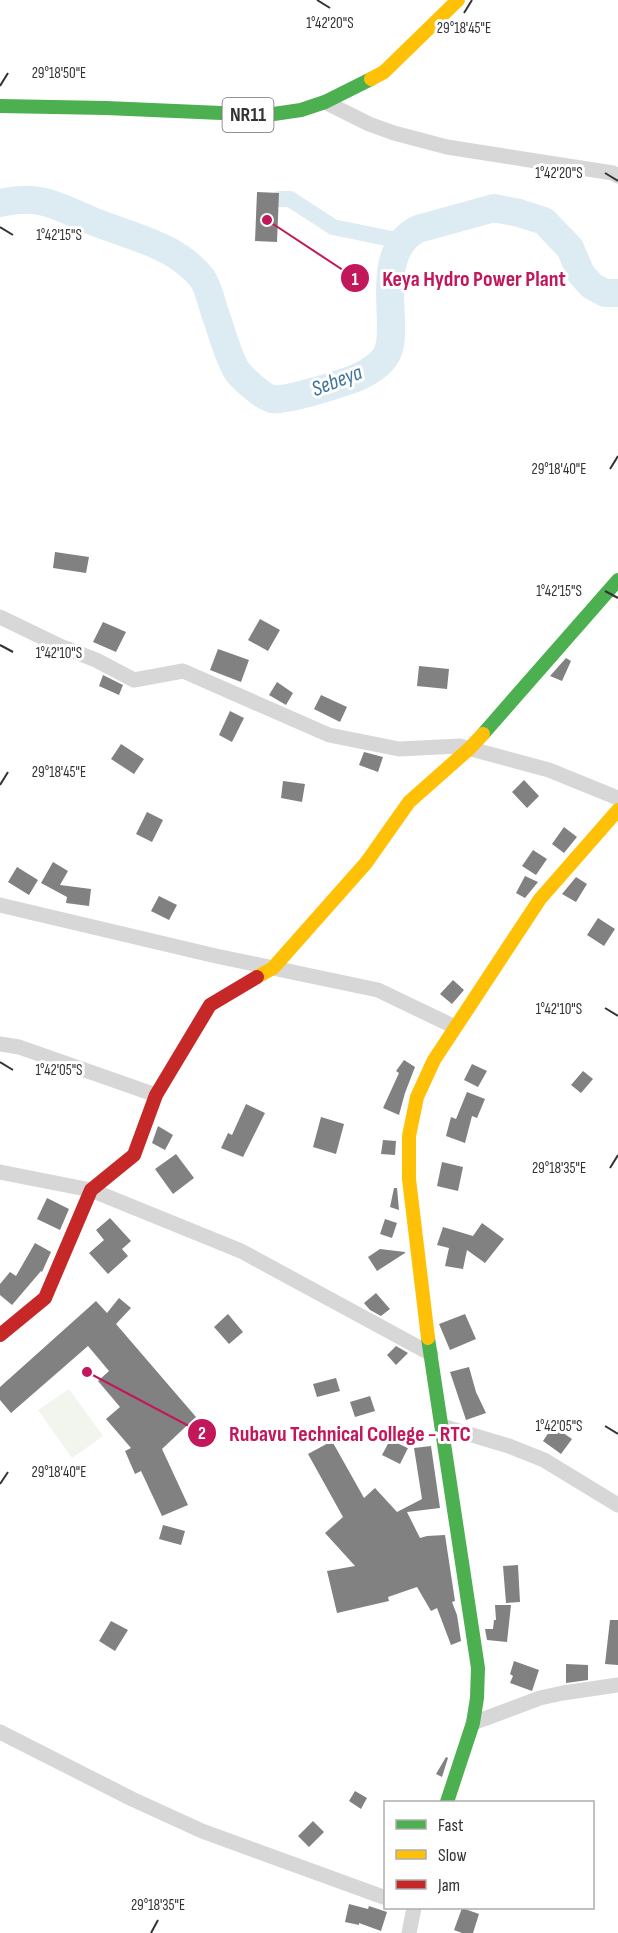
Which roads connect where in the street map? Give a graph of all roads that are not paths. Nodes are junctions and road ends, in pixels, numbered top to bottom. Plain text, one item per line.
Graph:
1 (458, 0) edge
2 (325, 102) junction
3 (0, 106) edge
4 (618, 176) edge
5 (618, 580) edge
6 (0, 617) edge
7 (470, 748) junction
8 (618, 798) edge
9 (618, 810) edge
10 (0, 905) edge
11 (273, 968) junction
12 (455, 1027) junction
13 (0, 1044) edge
14 (156, 1095) junction
15 (0, 1172) edge
16 (91, 1190) junction
17 (0, 1335) edge
18 (431, 1353) junction
19 (442, 1426) junction
20 (618, 1505) edge
21 (618, 1685) edge
22 (473, 1723) junction
23 (0, 1732) edge
24 (448, 1801) edge
25 (384, 1897) edge
26 (413, 1909) edge
27 (409, 1933) edge

1 - 2 main road, NR11
2 - 3 main road, NR11
2 - 4 street
5 - 7 main road
6 - 7 street
7 - 8 street
7 - 11 main road
9 - 12 main road
10 - 11 street
11 - 12 street
11 - 14 main road
12 - 18 main road
13 - 14 street
14 - 16 main road
15 - 16 street
16 - 17 main road
16 - 18 street
18 - 19 main road
19 - 20 street
19 - 22 main road
21 - 22 street
22 - 24 main road
23 - 25 street
26 - 27 street

